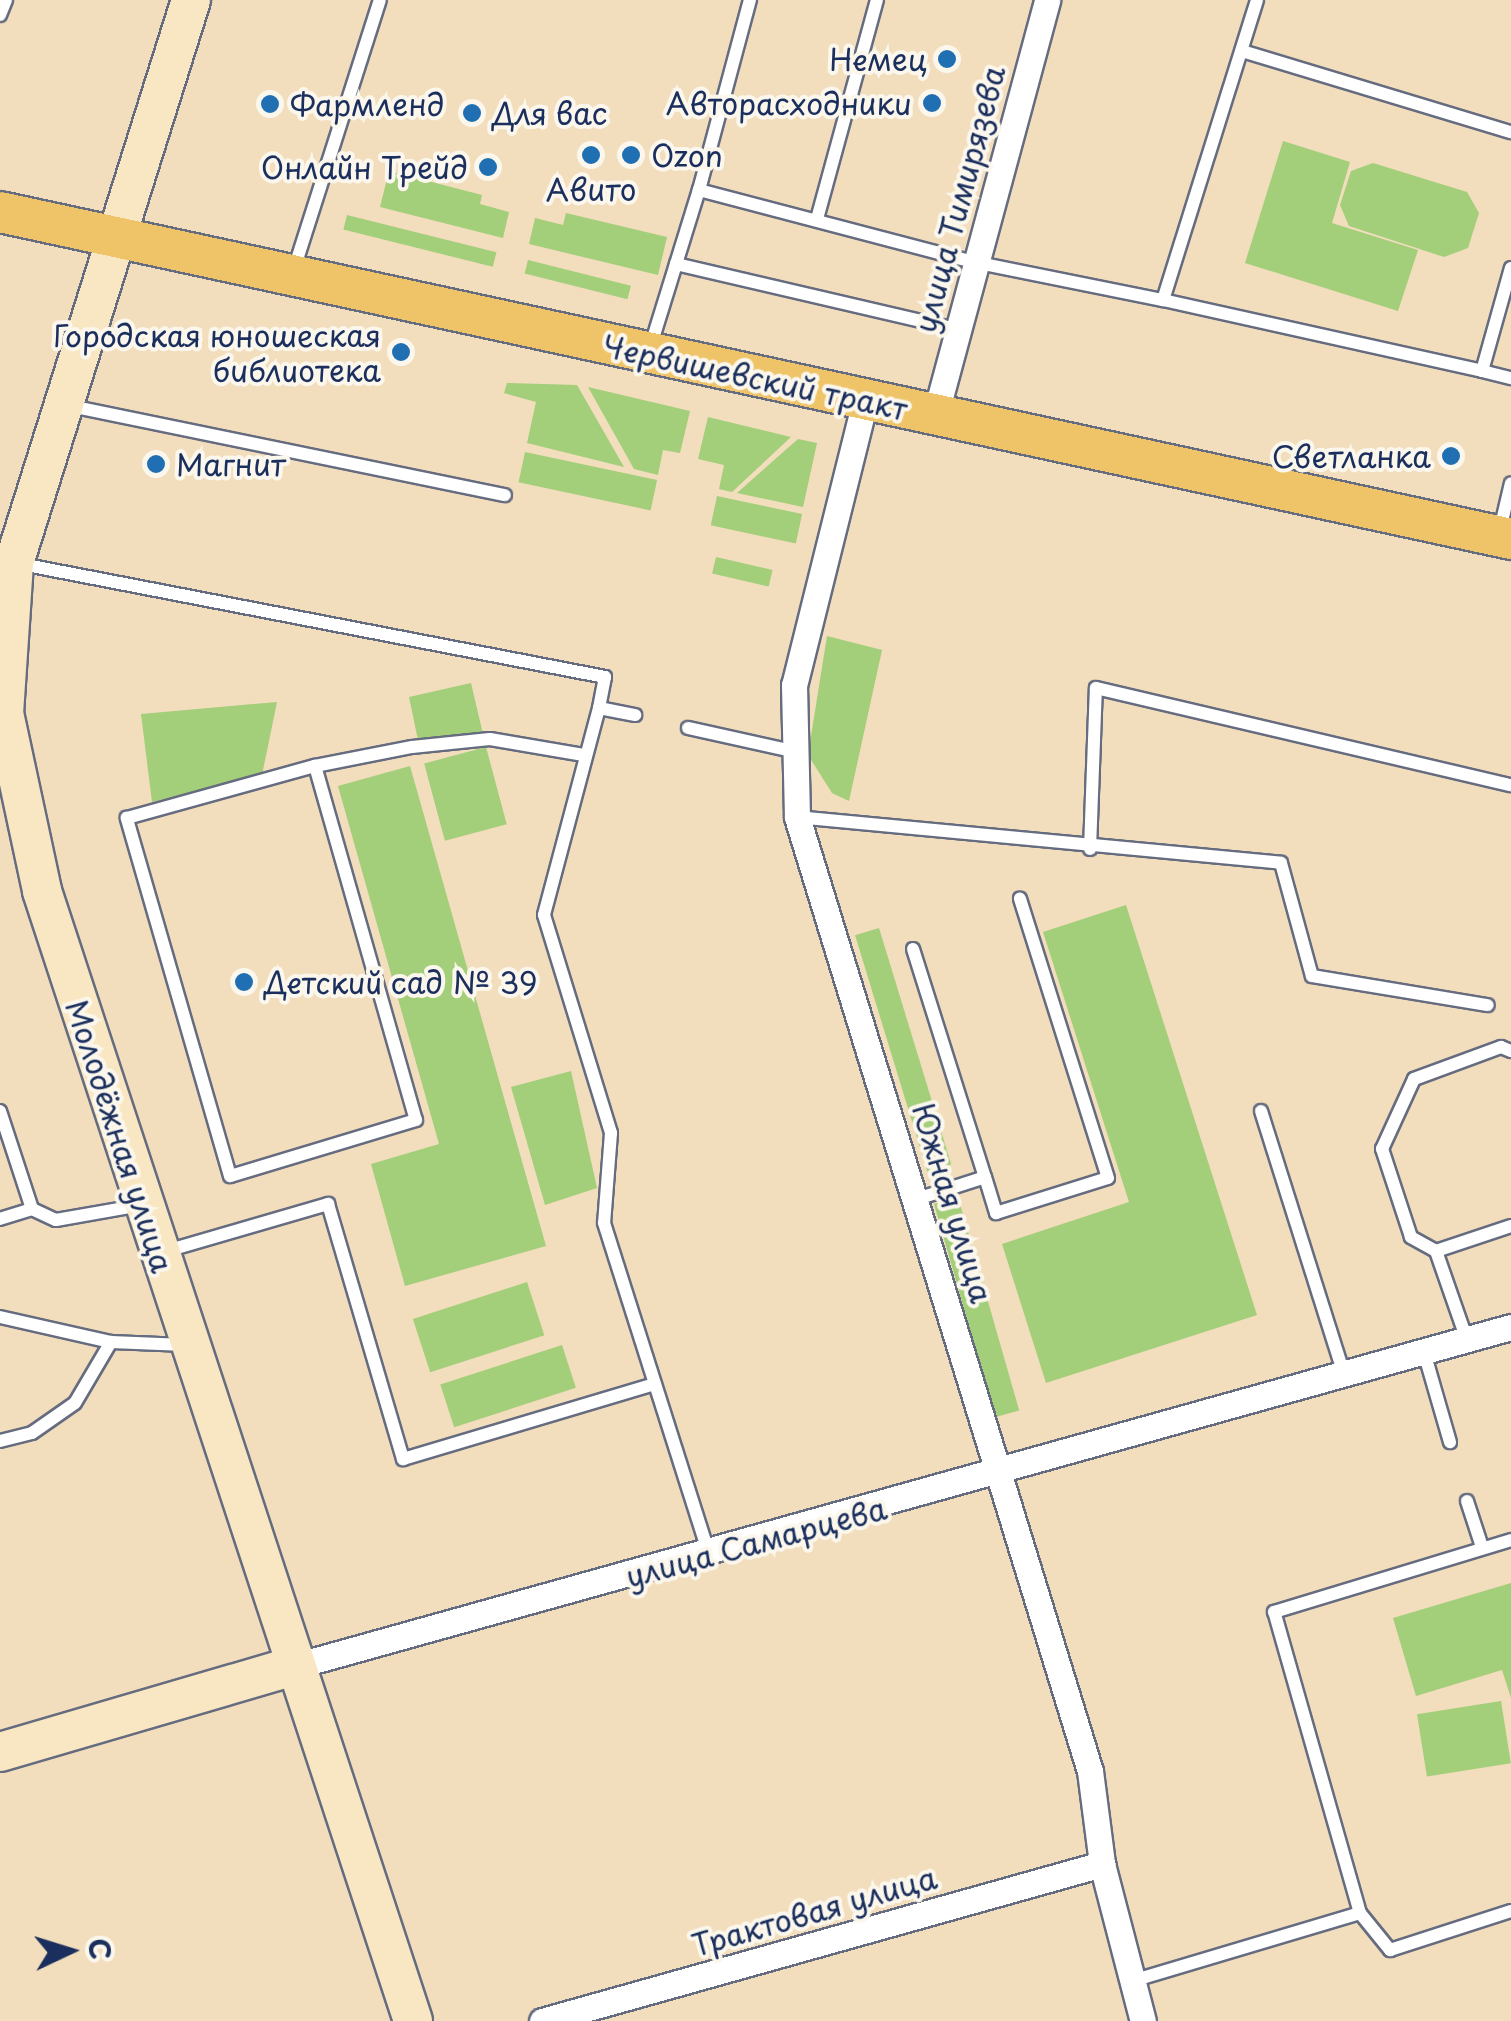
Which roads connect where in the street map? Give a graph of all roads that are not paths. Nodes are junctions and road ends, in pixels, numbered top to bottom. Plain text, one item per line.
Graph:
1 (6, 0) edge
2 (191, 0) edge
3 (380, 0) edge
4 (750, 0) edge
5 (877, 0) edge
6 (1047, 0) edge
7 (1257, 0) edge
8 (0, 15) edge
9 (1242, 51) junction
10 (1511, 132) edge
11 (699, 190) junction
12 (0, 212) edge
13 (817, 219) junction
14 (116, 236) junction
15 (974, 262) junction
16 (676, 264) junction
17 (1511, 268) edge
18 (292, 274) junction
19 (1164, 300) junction
20 (956, 329) junction
21 (648, 354) junction
22 (1482, 371) junction
23 (1511, 378) edge
24 (865, 402) junction
25 (61, 404) junction
26 (936, 416) junction
27 (1511, 483) edge
28 (505, 495) dead end
29 (1505, 538) edge
30 (14, 562) junction
31 (599, 708) junction
32 (635, 715) dead end
33 (688, 728) dead end
34 (792, 751) junction
35 (5, 755) edge
36 (584, 755) junction
37 (315, 766) junction
38 (1511, 784) edge
39 (797, 817) junction
40 (1090, 848) junction
41 (1020, 899) dead end
42 (913, 949) dead end
43 (1488, 1005) dead end
44 (1511, 1051) edge
45 (0, 1111) edge
46 (1262, 1111) dead end
47 (985, 1177) junction
48 (917, 1198) junction
49 (143, 1204) junction
50 (32, 1209) junction
51 (0, 1218) edge
52 (1511, 1226) edge
53 (1436, 1251) junction
54 (159, 1253) junction
55 (0, 1317) edge
56 (1511, 1327) edge
57 (1467, 1340) junction
58 (112, 1342) junction
59 (187, 1345) junction
60 (1424, 1352) junction
61 (1344, 1375) junction
62 (652, 1386) junction
63 (0, 1441) edge
64 (1450, 1442) dead end
65 (1003, 1474) junction
66 (1468, 1502) dead end
67 (1511, 1540) edge
68 (1482, 1547) junction
69 (710, 1556) junction
70 (295, 1666) junction
71 (0, 1752) edge
72 (1102, 1864) junction
73 (1511, 1911) edge
74 (1360, 1914) junction
75 (1132, 1981) junction
76 (413, 2021) edge
77 (542, 2021) edge
78 (1143, 2021) edge

1 - 8 lane
2 - 14 street, Молодёжная улица
3 - 18 lane
4 - 11 lane
5 - 13 lane
6 - 15 street, улица Тимирязева
7 - 9 lane
9 - 10 lane
9 - 19 lane
11 - 13 lane
11 - 16 lane
12 - 14 main road, Червишевский тракт
13 - 15 lane
14 - 18 main road, Червишевский тракт
14 - 25 street, Молодёжная улица
15 - 19 lane
15 - 20 street, улица Тимирязева
16 - 20 lane
16 - 21 lane
17 - 22 lane
18 - 21 main road, Червишевский тракт
19 - 22 lane
20 - 26 street, улица Тимирязева
21 - 24 main road, Червишевский тракт
22 - 23 lane
24 - 26 main road, Червишевский тракт
24 - 34 street, Южная улица
25 - 28 lane
25 - 30 street, Молодёжная улица
26 - 29 main road, Червишевский тракт
27 - 29 lane
30 - 31 lane
30 - 35 street, Молодёжная улица
31 - 32 lane
31 - 36 lane
33 - 34 lane
34 - 39 street, Южная улица
35 - 49 street, Молодёжная улица
36 - 37 lane
36 - 62 lane
37 - 37 lane
38 - 40 lane
39 - 40 lane
39 - 48 street, Южная улица
40 - 43 lane
41 - 47 lane
42 - 47 lane
44 - 53 lane
45 - 50 lane
46 - 61 lane
47 - 48 lane
48 - 65 street, Южная улица
49 - 50 lane
49 - 54 street, Молодёжная улица
50 - 51 lane
52 - 53 lane
53 - 57 lane
54 - 59 street, Молодёжная улица
54 - 62 lane
55 - 58 lane
56 - 57 street, улица Самарцева
57 - 60 street, улица Самарцева
58 - 59 lane
58 - 63 lane
59 - 70 street, Молодёжная улица
60 - 61 street, улица Самарцева
60 - 64 lane
61 - 65 street, улица Самарцева
62 - 69 lane
65 - 69 street, улица Самарцева
65 - 72 street, Южная улица
66 - 68 lane
67 - 68 lane
68 - 74 lane
69 - 70 street, улица Самарцева
70 - 71 street, улица Самарцева
70 - 76 street, Молодёжная улица
72 - 75 street, Южная улица
72 - 77 street, Трактовая улица
73 - 74 lane
74 - 75 lane
75 - 78 street, Южная улица

